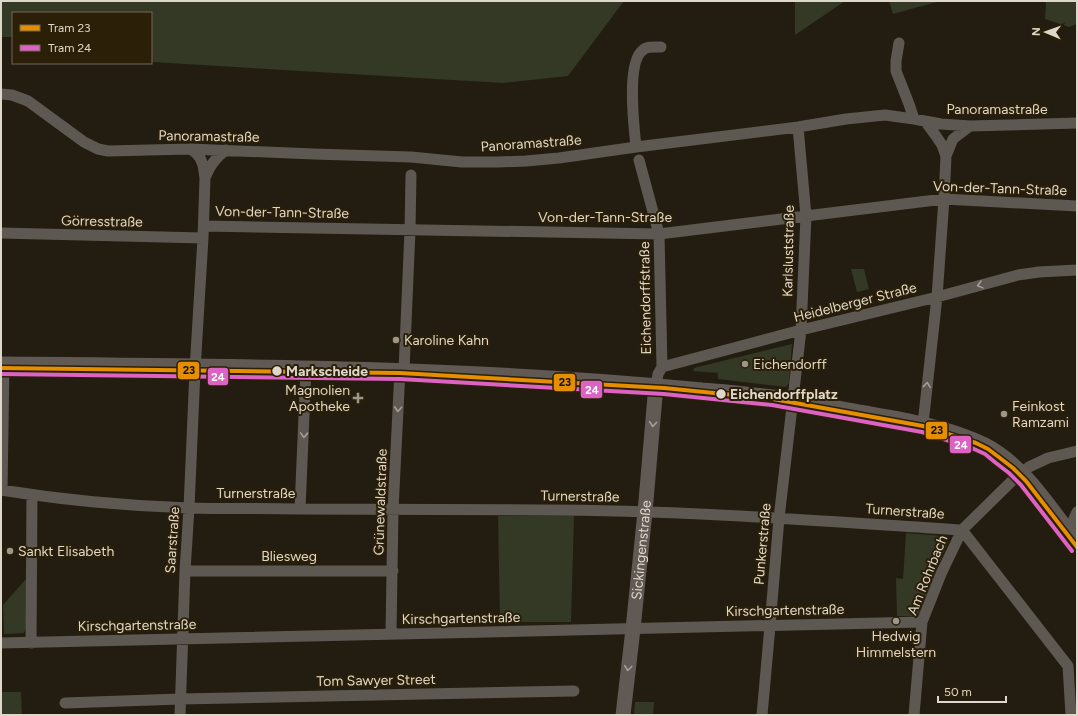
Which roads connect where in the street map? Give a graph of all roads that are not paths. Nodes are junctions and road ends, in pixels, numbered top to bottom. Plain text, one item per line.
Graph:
1 (899, 42) dead end
2 (661, 47) dead end
3 (1, 94) edge
4 (919, 120) junction
5 (1077, 123) edge
6 (970, 126) junction
7 (798, 127) junction
8 (636, 147) junction
9 (190, 149) junction
10 (226, 150) junction
11 (946, 156) junction
12 (639, 160) dead end
13 (411, 175) dead end
14 (205, 178) junction
15 (944, 199) junction
16 (1077, 206) edge
17 (806, 216) junction
18 (204, 226) junction
19 (410, 230) junction
20 (1, 234) edge
21 (659, 234) junction
22 (203, 238) junction
23 (1077, 270) edge
24 (937, 297) junction
25 (801, 330) junction
26 (3, 364) edge
27 (196, 366) junction
28 (662, 367) junction
29 (306, 368) junction
30 (402, 370) junction
31 (656, 385) junction
32 (793, 400) junction
33 (923, 424) junction
34 (1077, 451) edge
35 (1021, 473) junction
36 (2, 490) edge
37 (32, 495) junction
38 (189, 508) junction
39 (300, 509) junction
40 (393, 510) junction
41 (645, 512) junction
42 (1077, 512) edge
43 (779, 518) junction
44 (962, 530) junction
45 (1073, 538) edge
46 (185, 571) junction
47 (393, 571) junction
48 (922, 622) junction
49 (770, 626) junction
50 (633, 629) junction
51 (391, 634) junction
52 (182, 639) junction
53 (1, 643) edge
54 (31, 643) junction
55 (574, 691) dead end
56 (180, 699) junction
57 (65, 703) dead end
58 (180, 715) edge
59 (623, 715) edge
60 (762, 715) edge
61 (914, 715) edge
62 (1071, 715) edge

1 - 4 street
2 - 8 street
3 - 9 street, Panoramastraße
4 - 6 street, Panoramastraße
4 - 7 street, Panoramastraße
4 - 11 street
5 - 6 street, Panoramastraße
6 - 11 street
7 - 8 street, Panoramastraße
7 - 17 street, Karlsluststraße
8 - 10 street, Panoramastraße
9 - 10 street, Panoramastraße
9 - 14 street
10 - 14 street
11 - 15 street
12 - 21 street, Eichendorffstraße
13 - 19 street, Grünewaldstraße
14 - 18 street, Saarstraße
15 - 16 street, Von-der-Tann-Straße
15 - 17 street, Von-der-Tann-Straße
15 - 24 street
17 - 21 street, Von-der-Tann-Straße
17 - 25 street, Karlsluststraße
18 - 19 street, Von-der-Tann-Straße
18 - 22 street, Saarstraße
19 - 21 street, Von-der-Tann-Straße
19 - 30 street, Grünewaldstraße
20 - 22 street, Görresstraße
21 - 28 street, Eichendorffstraße
22 - 27 street, Saarstraße
23 -> 24 street, Heidelberger Straße
24 - 25 street, Heidelberger Straße
33 -> 24 street
25 - 28 street, Heidelberger Straße
25 - 32 street, Karlsluststraße
26 - 27 main road
26 - 36 street
27 - 29 main road
27 - 38 street, Saarstraße
28 - 31 street
29 - 30 main road
29 -> 39 street
30 - 31 main road
30 -> 40 street, Grünewaldstraße
31 - 32 main road
31 -> 41 main road, Sickingenstraße
32 - 33 main road
32 - 43 street, Punkerstraße
33 - 35 main road
34 - 35 street, Am Rohrbach
35 - 44 street, Am Rohrbach
35 - 45 main road
36 - 37 street, Turnerstraße
37 - 38 street, Turnerstraße
37 - 54 street
38 - 39 street, Turnerstraße
38 - 46 street, Saarstraße
39 - 40 street, Turnerstraße
40 - 41 street, Turnerstraße
40 - 47 street, Grünewaldstraße
41 - 43 street, Turnerstraße
41 - 50 main road, Sickingenstraße
42 - 45 street
43 - 44 street, Turnerstraße
43 - 49 street, Punkerstraße
44 - 48 street, Am Rohrbach
44 - 62 street, Turnerstraße
46 - 47 street, Bliesweg
46 - 52 street, Saarstraße
47 - 51 street, Grünewaldstraße
48 - 49 street, Kirschgartenstraße
48 - 61 street, Am Rohrbach
49 - 50 street, Kirschgartenstraße
49 - 60 street, Punkerstraße
50 - 51 street, Kirschgartenstraße
50 -> 59 main road, Sickingenstraße
51 - 52 street, Kirschgartenstraße
52 - 54 street, Kirschgartenstraße
52 - 56 street, Saarstraße
53 - 54 street, Kirschgartenstraße
55 - 56 street, Tom Sawyer Street
56 - 57 street, Tom Sawyer Street
56 - 58 street, Saarstraße

